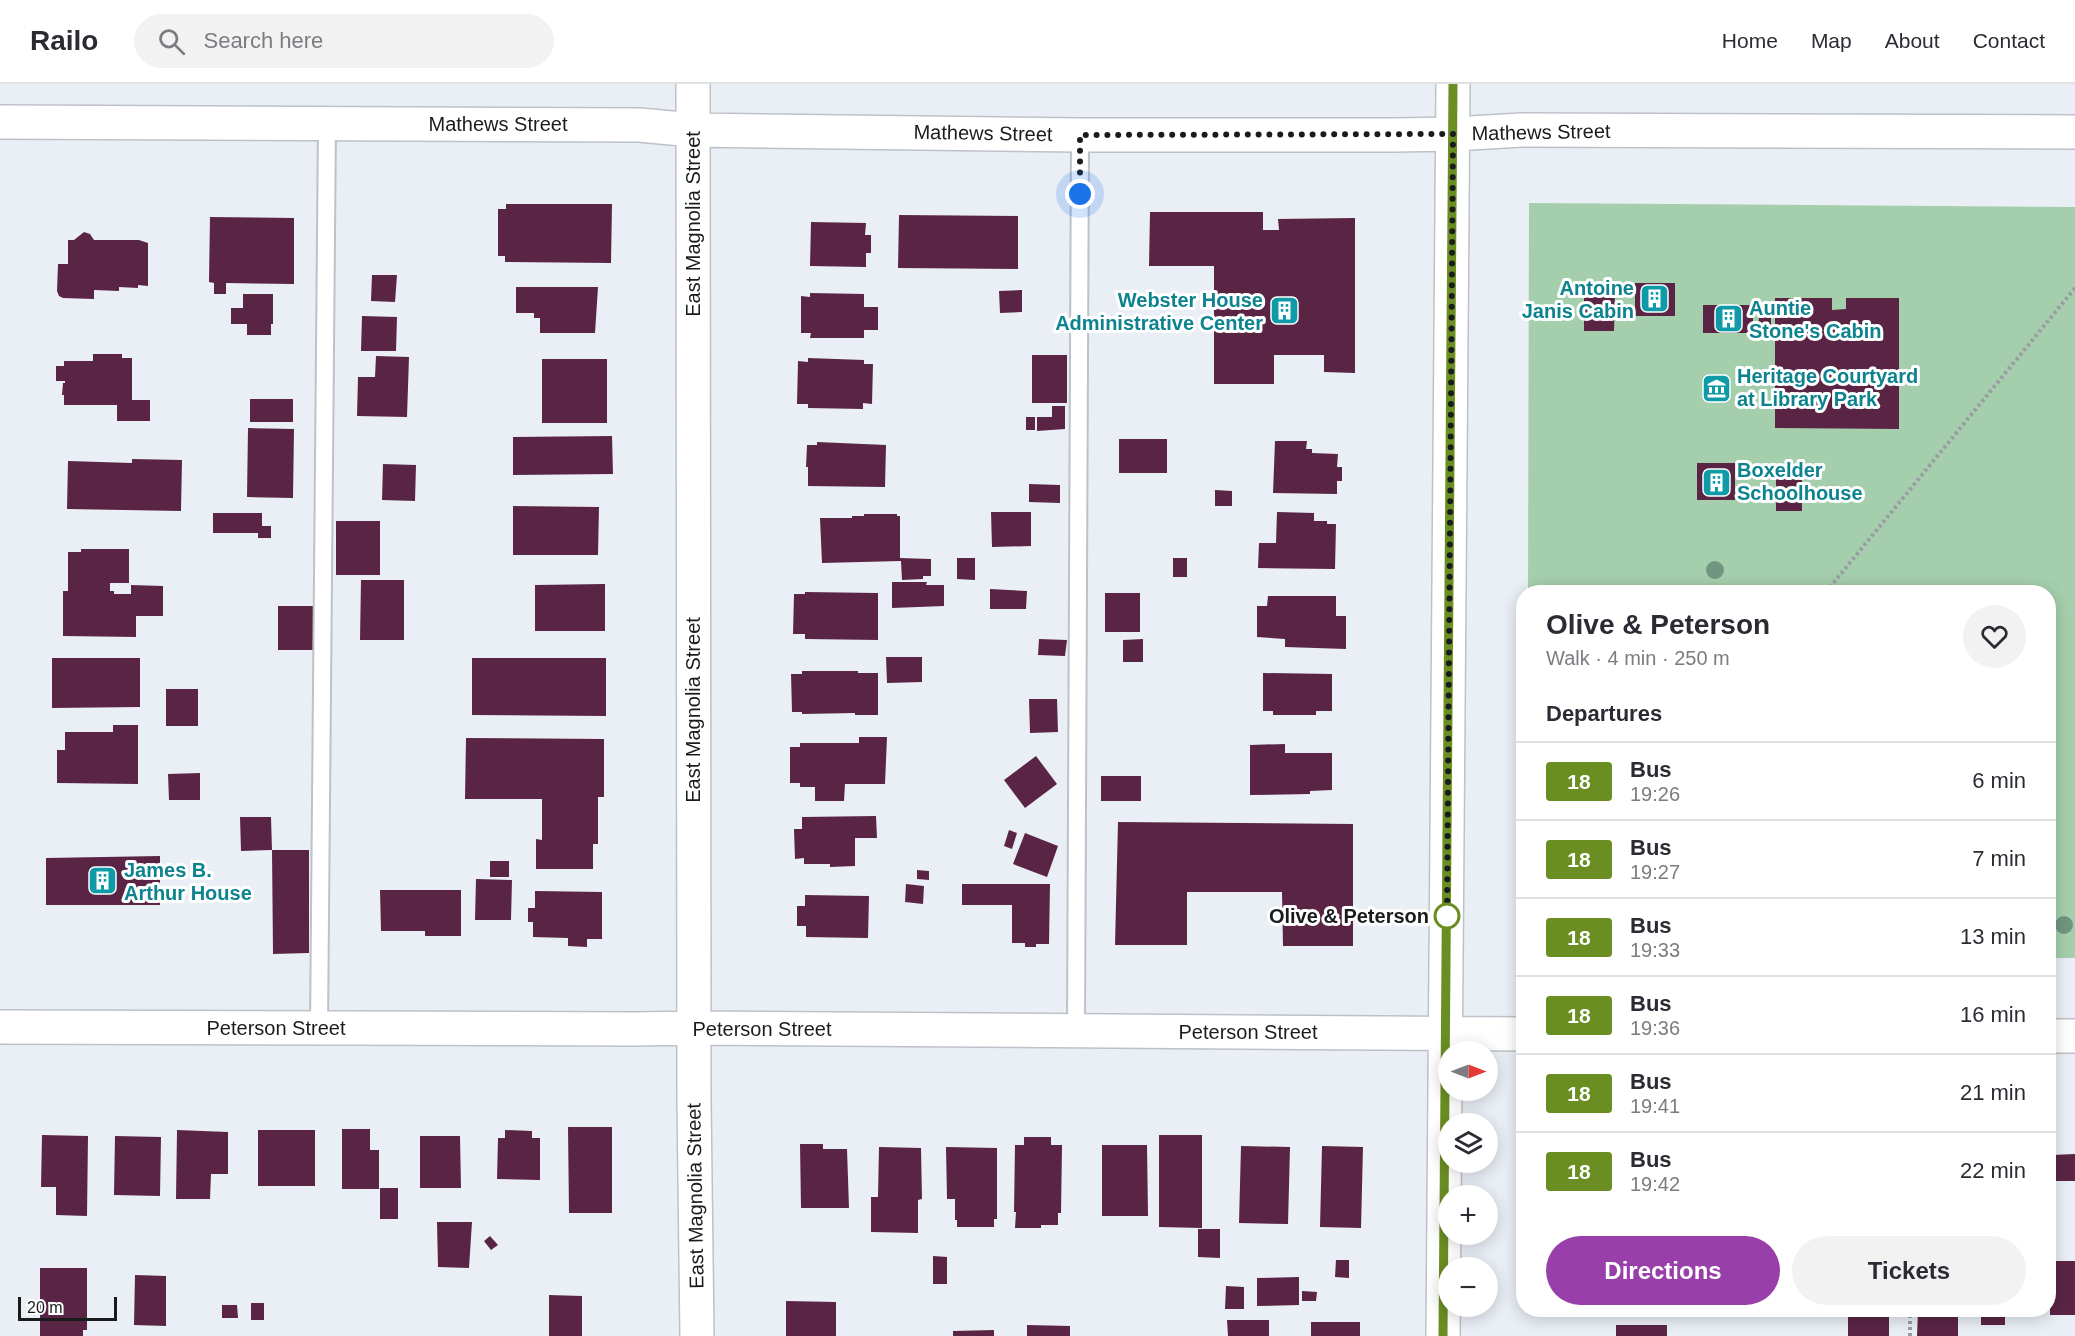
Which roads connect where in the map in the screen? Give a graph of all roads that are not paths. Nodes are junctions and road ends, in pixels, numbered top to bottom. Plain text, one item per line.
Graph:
1 (693, 84) edge
2 (1453, 84) edge
3 (0, 122) edge
4 (327, 123) junction
5 (693, 130) junction
6 (2075, 132) edge
7 (1453, 134) junction
8 (1080, 135) junction
9 (0, 1027) edge
10 (319, 1028) junction
11 (694, 1028) junction
12 (1076, 1031) junction
13 (1446, 1033) junction
14 (1516, 1034) edge
15 (2056, 1036) edge
16 (2075, 1036) edge
17 (697, 1336) edge
18 (1443, 1336) edge

1 - 5 street, East Magnolia Street
2 - 7 street
3 - 4 street, Mathews Street
4 - 5 street, Mathews Street
4 - 10 lane
5 - 8 street, Mathews Street
5 - 11 street, East Magnolia Street
6 - 7 street, Mathews Street
7 - 8 street, Mathews Street
7 - 13 street
8 - 12 lane
9 - 10 street, Peterson Street
10 - 11 street, Peterson Street
11 - 12 street, Peterson Street
11 - 17 street, East Magnolia Street
12 - 13 street, Peterson Street
13 - 14 street, Peterson Street
13 - 18 street
15 - 16 street

